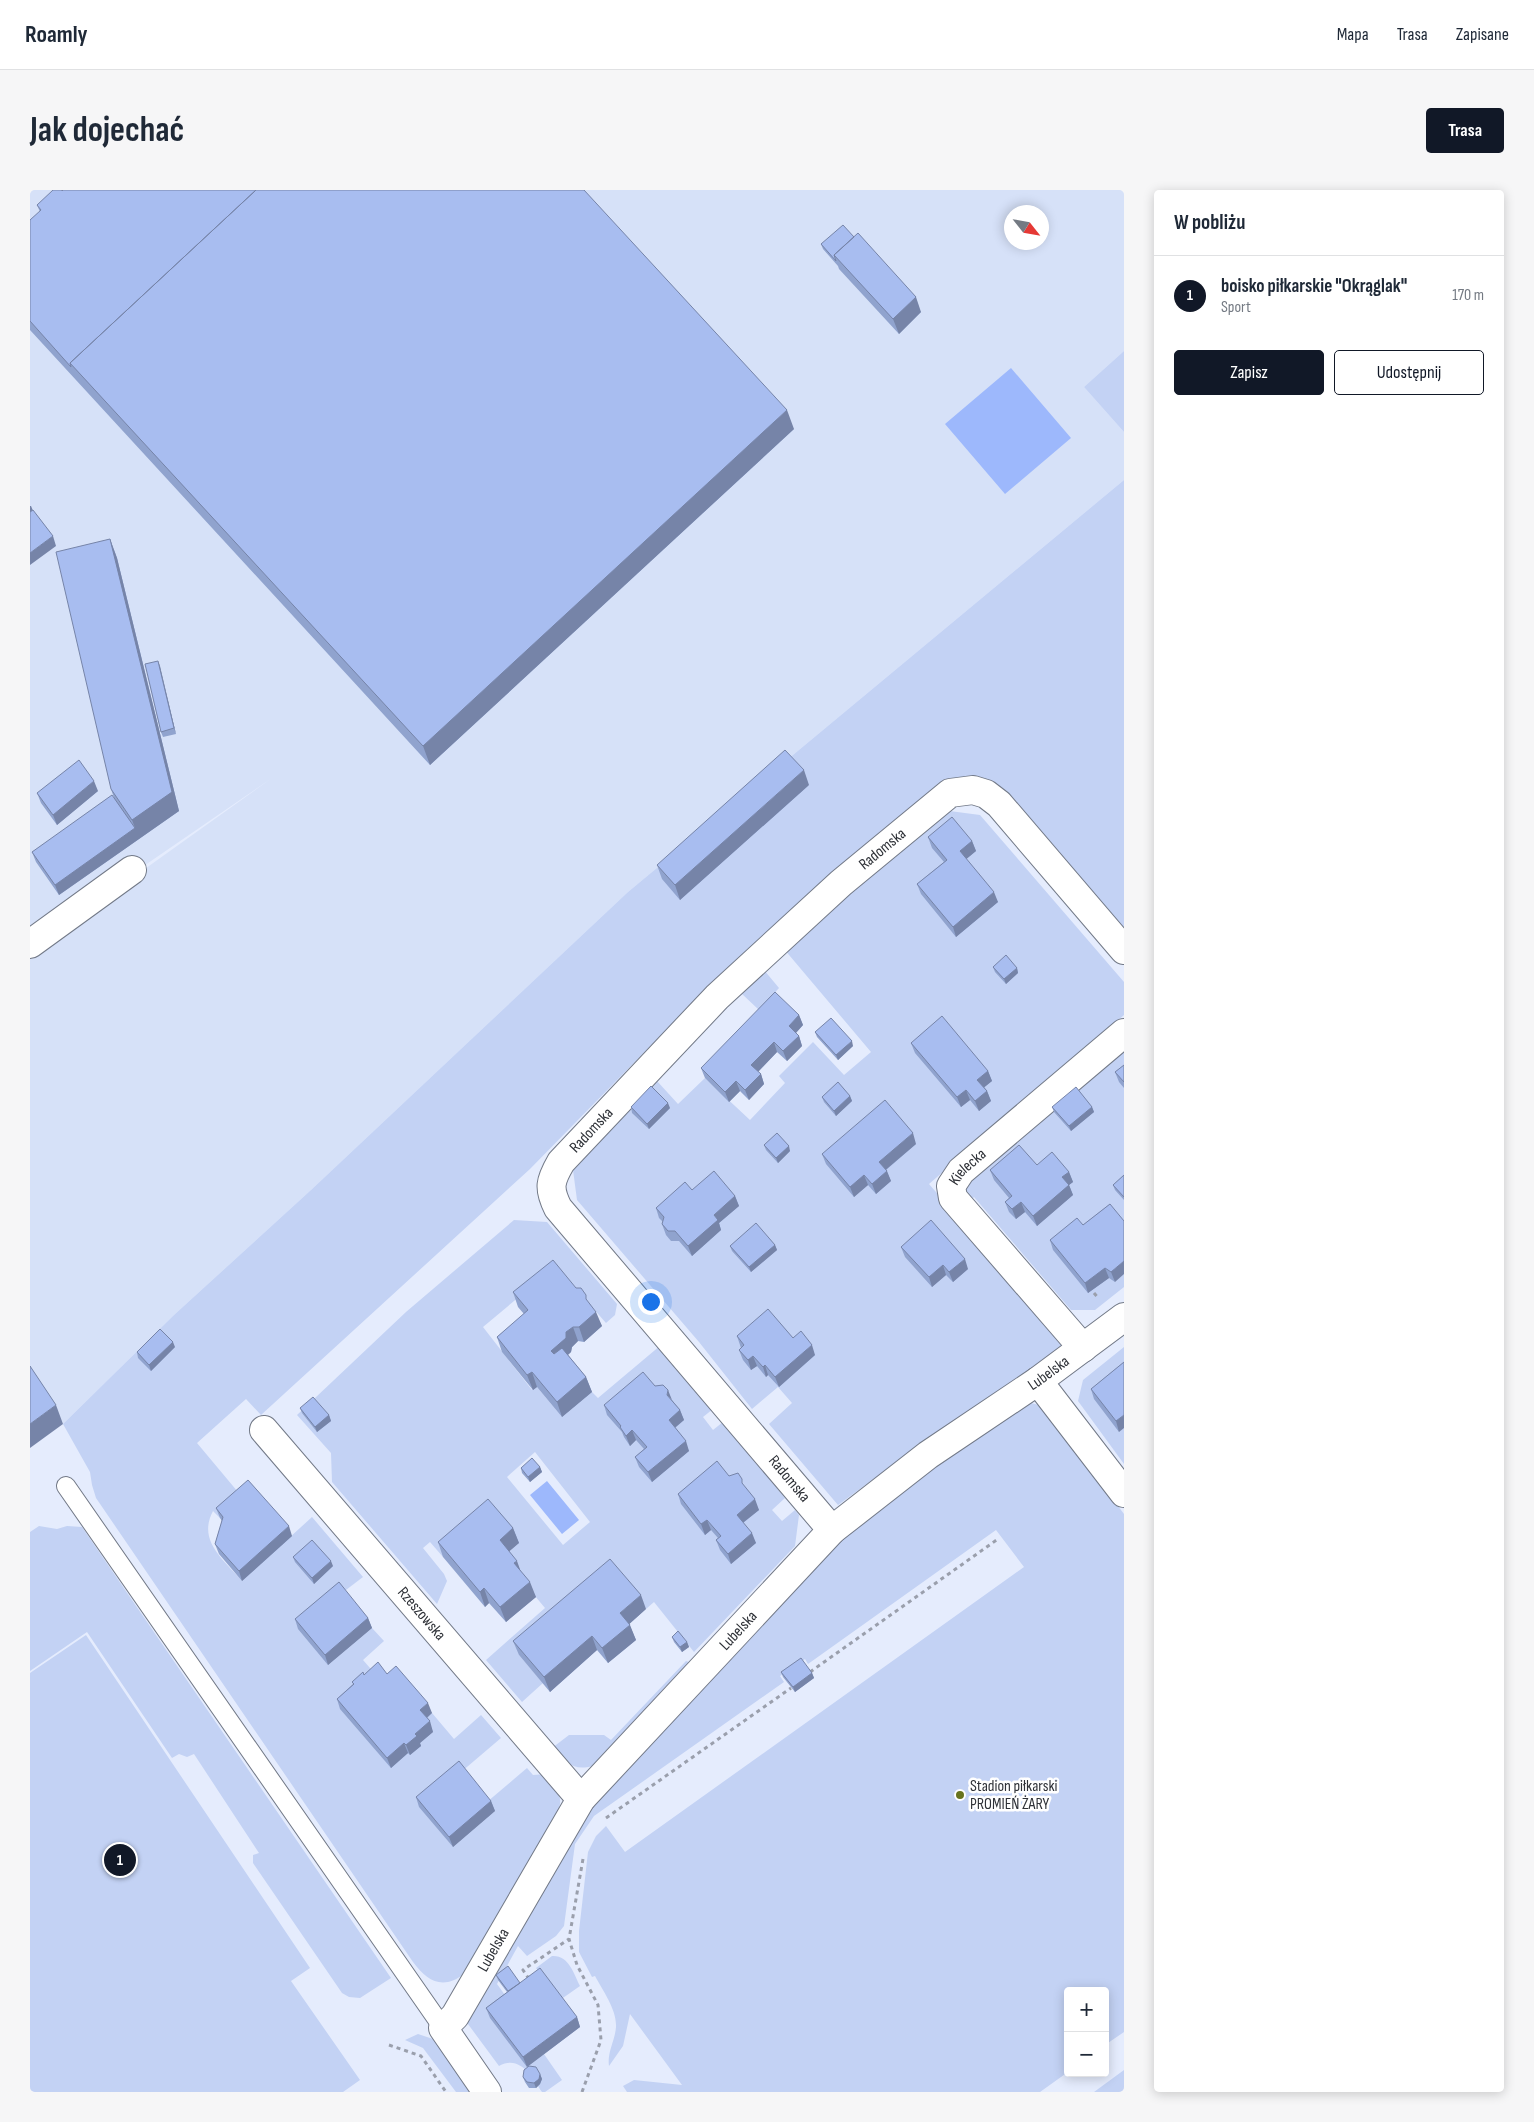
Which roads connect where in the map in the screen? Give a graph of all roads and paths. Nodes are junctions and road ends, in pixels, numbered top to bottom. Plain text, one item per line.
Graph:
1 (132, 870) dead end
2 (30, 944) edge
3 (1124, 950) edge
4 (1124, 1033) edge
5 (1124, 1317) edge
6 (1084, 1348) junction
7 (1038, 1381) junction
8 (264, 1430) dead end
9 (66, 1486) dead end
10 (1124, 1493) edge
11 (832, 1530) junction
12 (998, 1538) dead end
13 (810, 1672) edge
14 (791, 1688) edge
15 (580, 1799) junction
16 (604, 1819) dead end
17 (583, 1858) dead end
18 (569, 1939) junction
19 (531, 1981) edge
20 (443, 2028) junction
21 (389, 2045) dead end
22 (446, 2092) edge
23 (488, 2092) edge
24 (582, 2092) edge

1 - 2 street
3 - 11 street, Radomska
4 - 6 street, Kielecka
5 - 6 street, Lubelska
6 - 7 street, Lubelska
7 - 10 street
7 - 11 street, Lubelska
8 - 15 street, Rzeszowska
9 - 20 lane
11 - 15 street, Lubelska
12 - 13 path
14 - 16 path
15 - 20 street, Lubelska
17 - 18 path
18 - 19 path
18 - 24 path
20 - 23 street
21 - 22 path

